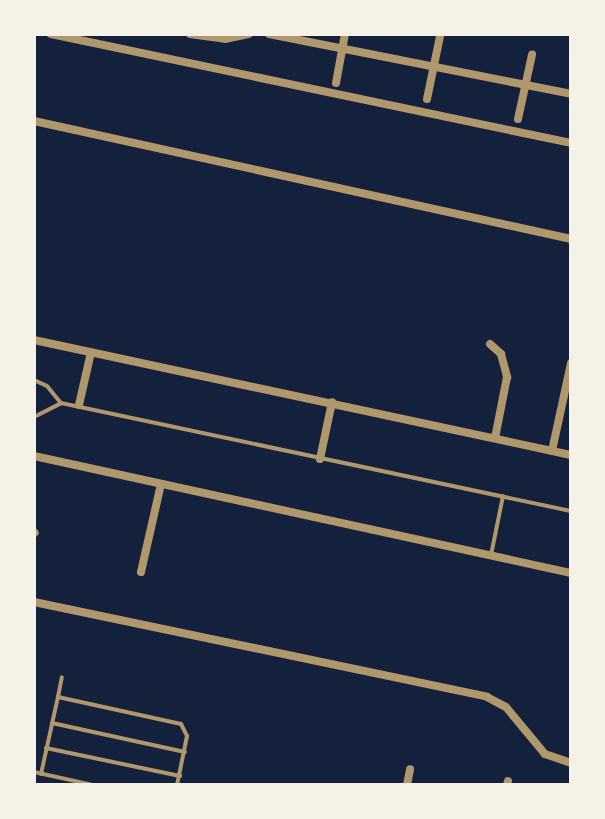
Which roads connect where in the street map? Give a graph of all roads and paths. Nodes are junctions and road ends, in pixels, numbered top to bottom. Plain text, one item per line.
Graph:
1 (51, 34) edge
2 (190, 34) edge
3 (248, 34) edge
4 (269, 34) edge
5 (345, 34) edge
6 (440, 36) dead end
7 (342, 47) junction
8 (532, 55) dead end
9 (434, 65) junction
10 (336, 83) dead end
11 (526, 84) junction
12 (571, 94) edge
13 (427, 99) dead end
14 (518, 119) dead end
15 (34, 121) edge
16 (571, 143) edge
17 (571, 239) edge
18 (34, 340) edge
19 (490, 344) dead end
20 (91, 352) junction
21 (571, 363) edge
22 (34, 380) edge
23 (332, 402) junction
24 (61, 403) junction
25 (79, 405) junction
26 (34, 417) edge
27 (495, 438) junction
28 (552, 451) junction
29 (571, 455) edge
30 (34, 456) edge
31 (320, 459) junction
32 (161, 484) junction
33 (503, 496) junction
34 (571, 511) edge
35 (491, 555) junction
36 (141, 572) dead end
37 (571, 573) edge
38 (34, 602) edge
39 (62, 677) dead end
40 (58, 697) junction
41 (52, 723) junction
42 (46, 748) junction
43 (185, 752) junction
44 (571, 763) edge
45 (410, 769) dead end
46 (34, 772) edge
47 (41, 774) junction
48 (180, 776) junction
49 (93, 785) edge
50 (177, 785) edge
51 (407, 785) edge

1 - 16 street
2 - 3 street
4 - 7 street
5 - 7 street
6 - 9 street
7 - 9 street
7 - 10 street
8 - 11 street
9 - 11 street
9 - 13 street
11 - 12 street
11 - 14 street
15 - 17 street
18 - 20 street
19 - 27 street
20 - 23 street
20 - 25 street
21 - 28 street
22 - 24 lane
23 - 27 street
23 - 31 street
24 - 25 lane
24 - 26 lane
25 - 31 lane
27 - 28 street
28 - 29 street
30 - 32 street
31 - 33 lane
32 - 35 street
32 - 36 street
33 - 34 lane
33 - 35 lane
35 - 37 street
38 - 44 street
39 - 40 lane
40 - 41 lane
40 - 43 lane
41 - 42 lane
41 - 43 lane
42 - 47 lane
42 - 48 lane
43 - 48 lane
45 - 51 street
46 - 47 lane
47 - 49 lane
48 - 50 lane

